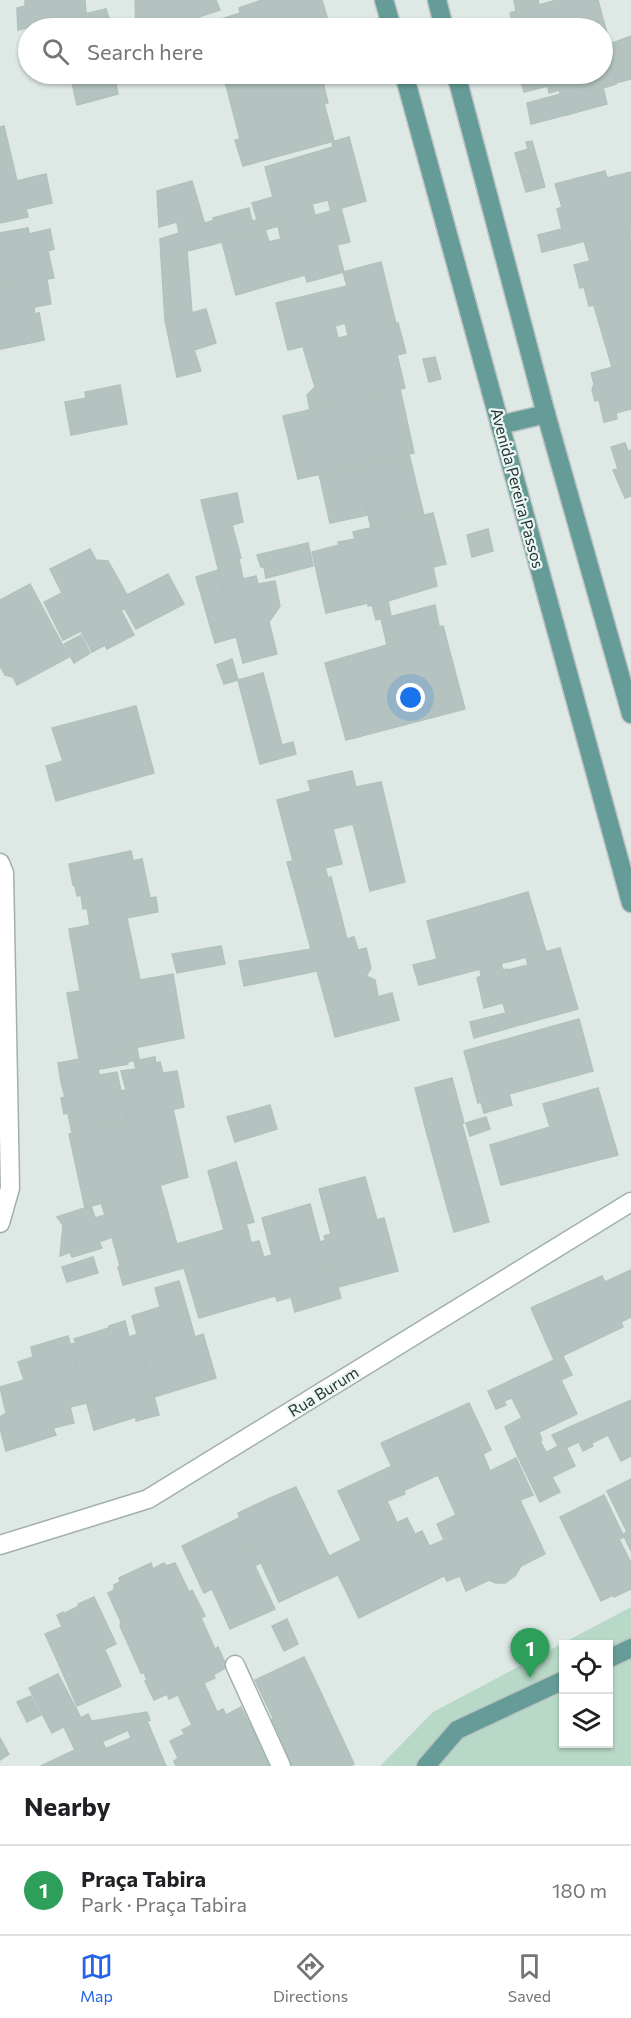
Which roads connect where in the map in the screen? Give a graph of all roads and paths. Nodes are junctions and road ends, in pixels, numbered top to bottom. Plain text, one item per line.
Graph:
1 (384, 0) edge
2 (437, 0) edge
3 (389, 18) edge
4 (442, 18) edge
5 (407, 84) edge
6 (459, 84) edge
7 (546, 414) junction
8 (500, 424) junction
9 (631, 714) edge
10 (624, 847) edge
11 (0, 863) edge
12 (631, 903) edge
13 (631, 1202) edge
14 (0, 1222) edge
15 (0, 1545) edge
16 (631, 1648) edge
17 (613, 1657) edge
18 (235, 1665) dead end
19 (559, 1682) edge
20 (281, 1766) edge
21 (426, 1766) edge

1 - 3 main road
2 - 4 main road
5 - 8 main road, Avenida Pereira Passos
6 - 7 main road
7 - 8 main road
7 - 9 main road
8 - 10 main road, Avenida Pereira Passos
10 - 12 main road, Avenida Pereira Passos
11 - 14 street
13 - 15 street, Rua Burum
16 - 17 main road
18 - 20 street
19 - 21 main road

